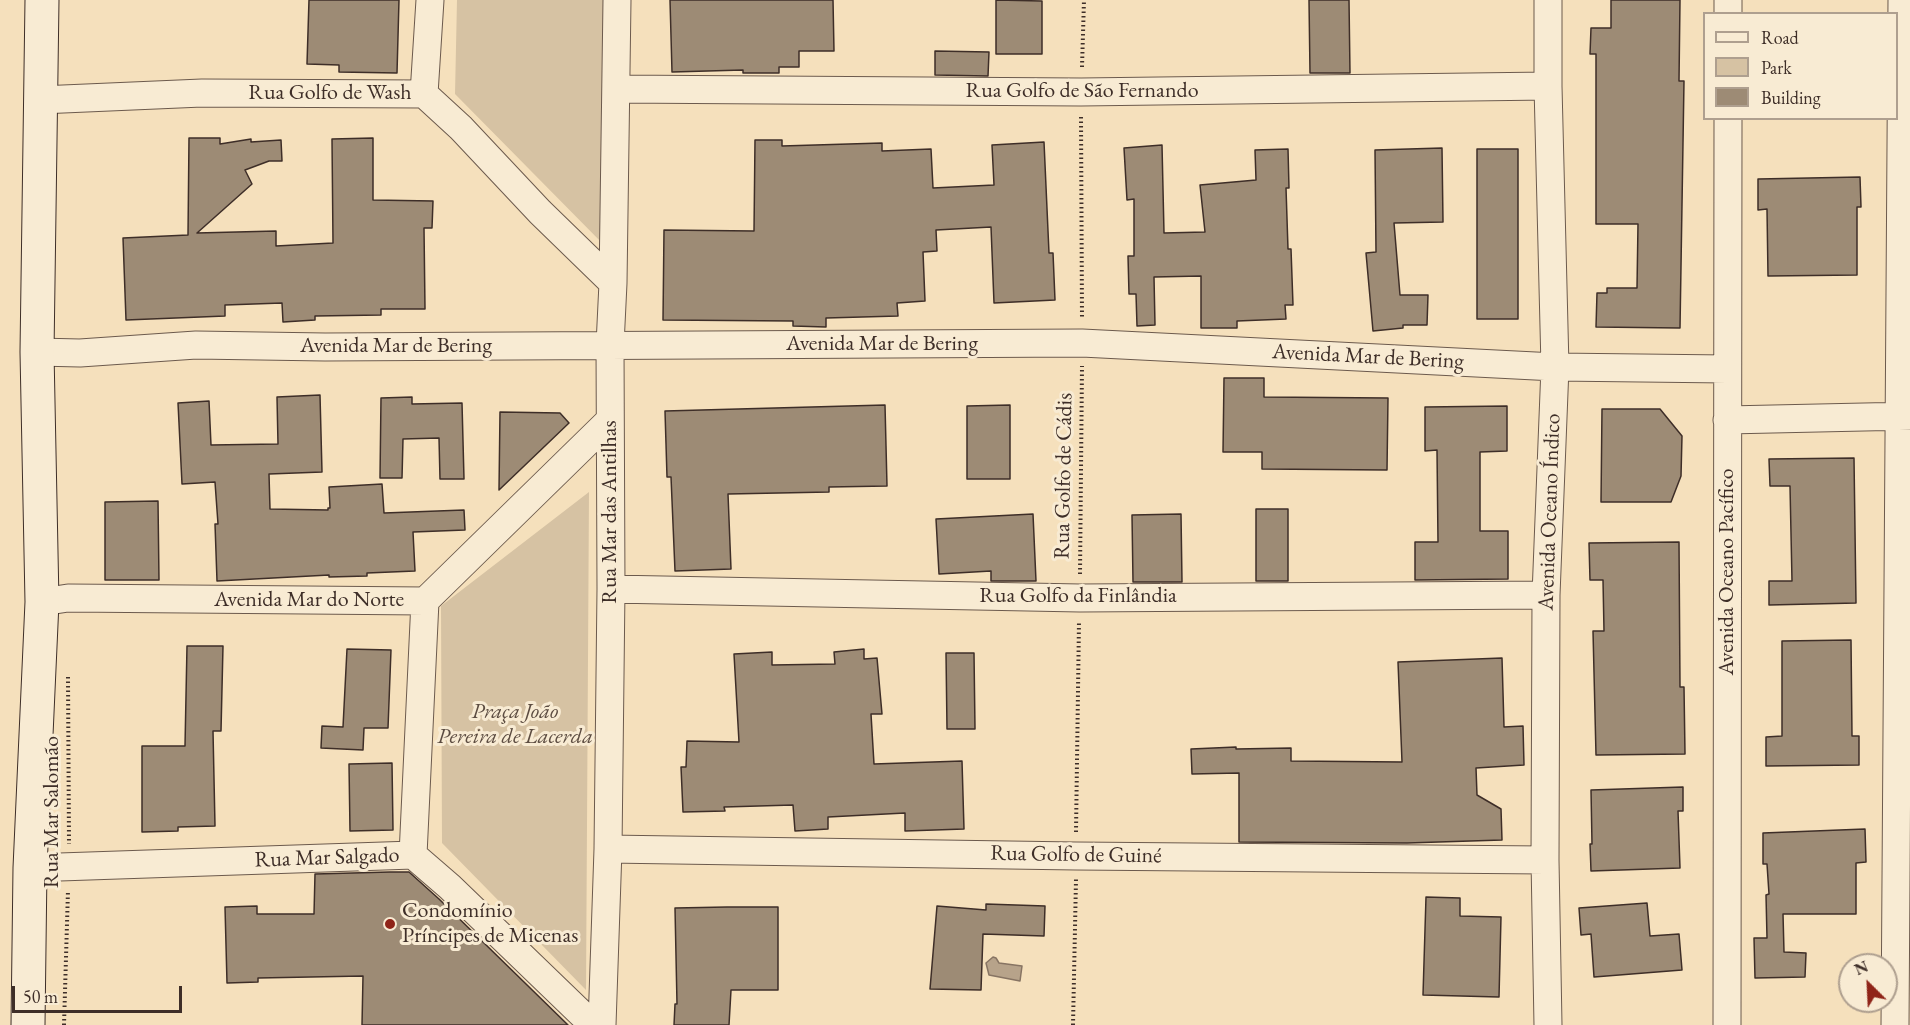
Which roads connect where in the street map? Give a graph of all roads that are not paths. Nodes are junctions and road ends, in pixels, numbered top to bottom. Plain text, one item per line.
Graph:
1 (42, 0) edge
2 (430, 0) edge
3 (617, 0) edge
4 (1548, 0) edge
5 (1902, 0) edge
6 (1548, 86) junction
7 (616, 89) junction
8 (424, 94) junction
9 (40, 100) junction
10 (1728, 120) edge
11 (613, 284) junction
12 (610, 345) junction
13 (37, 352) junction
14 (1555, 367) junction
15 (1727, 369) junction
16 (1904, 416) edge
17 (610, 420) junction
18 (1727, 420) junction
19 (611, 589) junction
20 (1546, 595) junction
21 (425, 601) junction
22 (42, 602) junction
23 (608, 849) junction
24 (413, 855) junction
25 (1545, 860) junction
26 (30, 868) junction
27 (28, 1025) edge
28 (592, 1025) edge
29 (602, 1025) edge
30 (1548, 1025) edge
31 (1727, 1025) edge
32 (1895, 1025) edge

1 - 9 street
2 - 8 street
3 - 7 street, Rua Mar das Antilhas
4 - 6 street, Avenida Oceano Índico
5 - 16 street
6 - 7 street, Rua Golfo de São Fernando
6 - 14 street, Avenida Oceano Índico
7 - 11 street, Rua Mar das Antilhas
8 - 9 street, Rua Golfo de Wash
8 - 11 street, Rua Golfo de Wash
9 - 13 street
10 - 15 street, Avenida Oceano Pacífico
11 - 12 street, Rua Mar das Antilhas
12 - 13 street, Avenida Mar de Bering
12 - 14 street, Avenida Mar de Bering
12 - 17 street, Rua Mar das Antilhas
13 - 22 street
14 - 15 street, Avenida Mar de Bering
14 - 20 street, Avenida Oceano Índico
15 - 18 street, Avenida Oceano Pacífico
16 - 18 street
16 - 32 street
17 - 19 street, Rua Mar das Antilhas
17 - 21 street, Avenida Mar do Norte
18 - 31 street, Avenida Oceano Pacífico
19 - 20 street, Rua Golfo da Finlândia
19 - 23 street, Rua Mar das Antilhas
20 - 25 street, Avenida Oceano Índico
21 - 22 street, Avenida Mar do Norte
21 - 24 street
22 - 26 street
23 - 25 street, Rua Golfo de Guiné
23 - 29 street, Rua Mar das Antilhas
24 - 26 street, Rua Mar Salgado
24 - 28 street, Rua Mar Salgado
25 - 30 street, Avenida Oceano Índico
26 - 27 street

